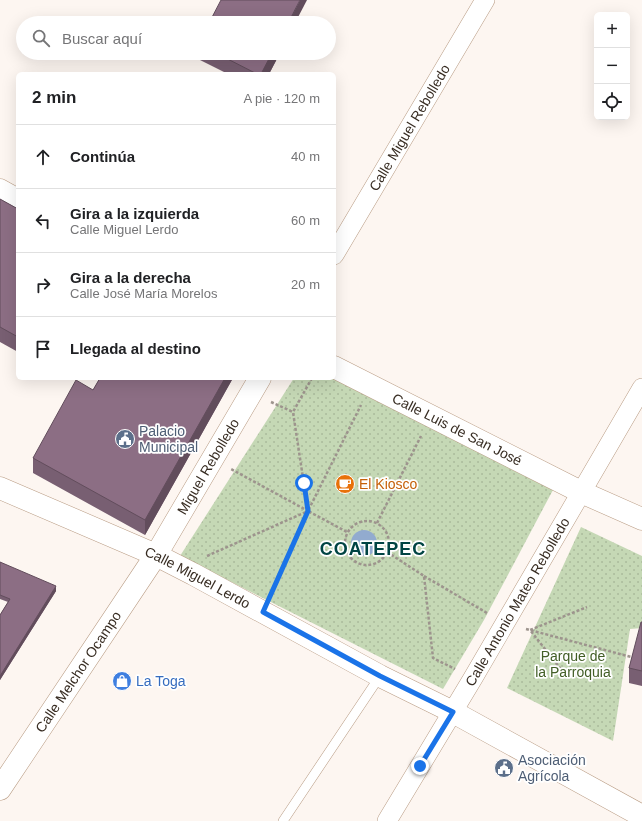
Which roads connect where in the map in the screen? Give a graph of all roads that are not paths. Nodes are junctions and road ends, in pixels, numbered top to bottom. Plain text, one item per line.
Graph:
1 (485, 0) edge
2 (0, 190) edge
3 (16, 199) edge
4 (336, 252) edge
5 (336, 368) edge
6 (259, 380) edge
7 (642, 388) edge
8 (0, 488) edge
9 (581, 492) junction
10 (642, 519) edge
11 (156, 555) junction
12 (380, 676) junction
13 (453, 712) junction
14 (0, 789) edge
15 (642, 816) edge
16 (283, 821) edge
17 (387, 821) edge

1 - 4 street, Calle Miguel Rebolledo
2 - 3 street
5 - 9 street, Calle Luis de San José
6 - 11 street, Miguel Rebolledo
7 - 9 street, Calle Antonio Mateo Rebolledo
8 - 11 street, Calle Miguel Lerdo
9 - 10 street, Calle Luis de San José
9 - 13 street, Calle Antonio Mateo Rebolledo
11 - 12 street, Calle Miguel Lerdo
11 - 14 street, Calle Melchor Ocampo
12 - 13 street, Calle Miguel Lerdo
12 - 16 lane
13 - 15 street, Calle Miguel Lerdo
13 - 17 street, Calle Antonio Mateo Rebolledo

